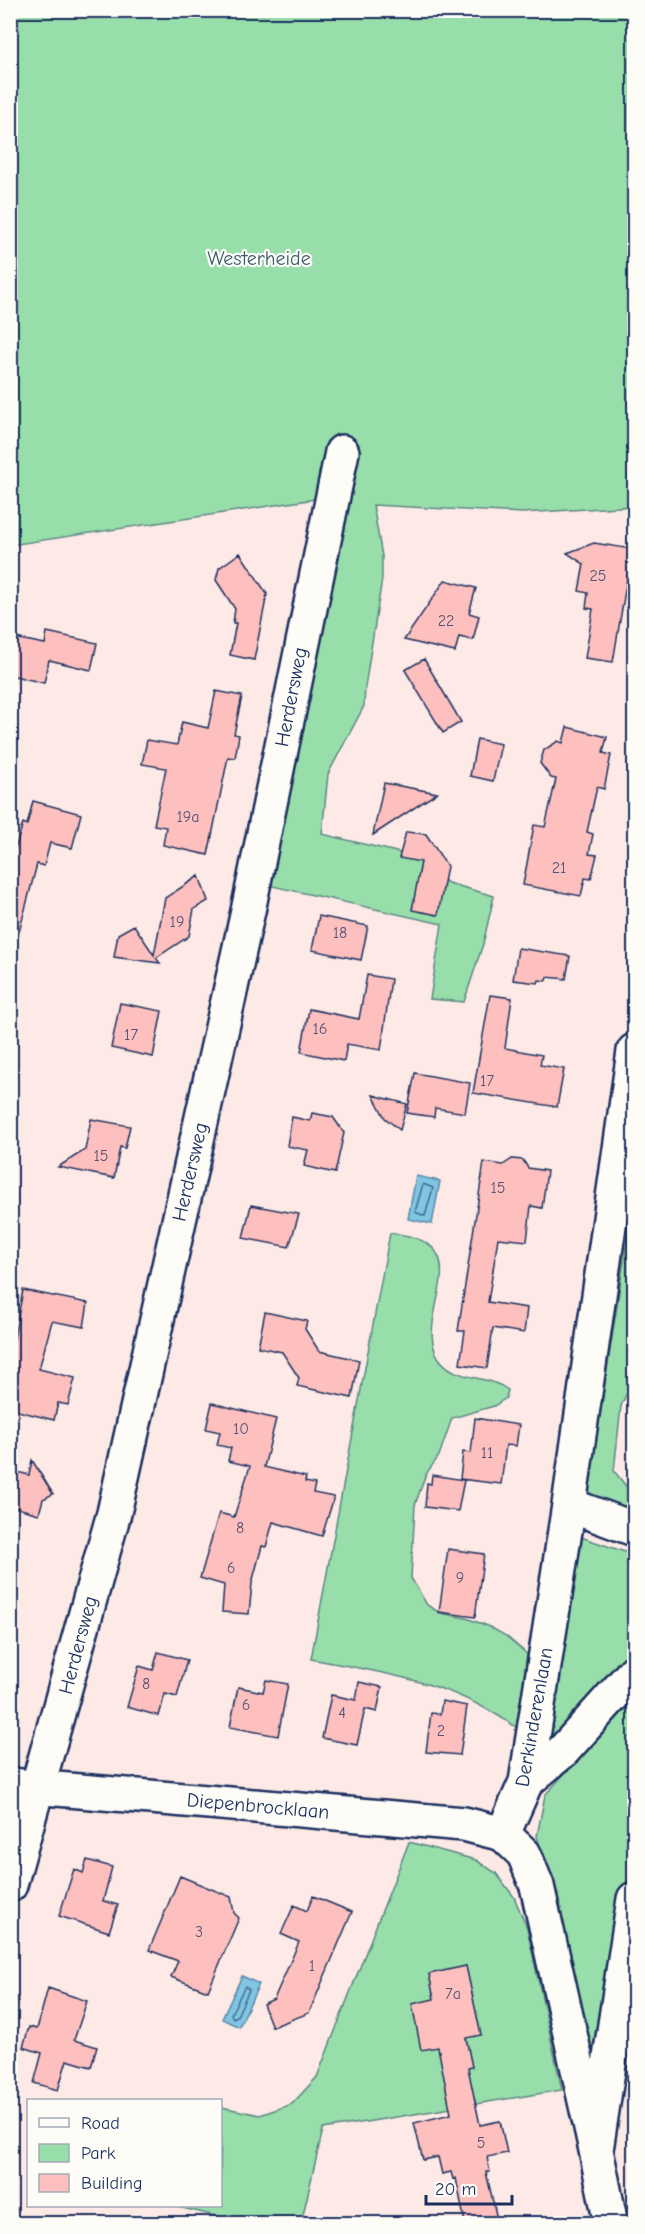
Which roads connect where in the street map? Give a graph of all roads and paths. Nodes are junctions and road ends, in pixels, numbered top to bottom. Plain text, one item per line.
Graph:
1 (342, 452) dead end
2 (634, 1051) edge
3 (569, 1505) junction
4 (634, 1529) edge
5 (634, 1672) edge
6 (526, 1782) junction
7 (25, 1786) edge
8 (503, 1834) junction
9 (10, 1885) edge
10 (634, 1899) edge
11 (596, 2150) junction
12 (611, 2223) edge

1 - 7 street, Herdersweg
2 - 3 street, Derkinderenlaan
3 - 4 street
3 - 6 street, Derkinderenlaan
5 - 6 street
6 - 8 street, Derkinderenlaan
7 - 8 street, Diepenbrocklaan
7 - 9 street, Herdersweg
8 - 11 street
10 - 11 street
11 - 12 street

